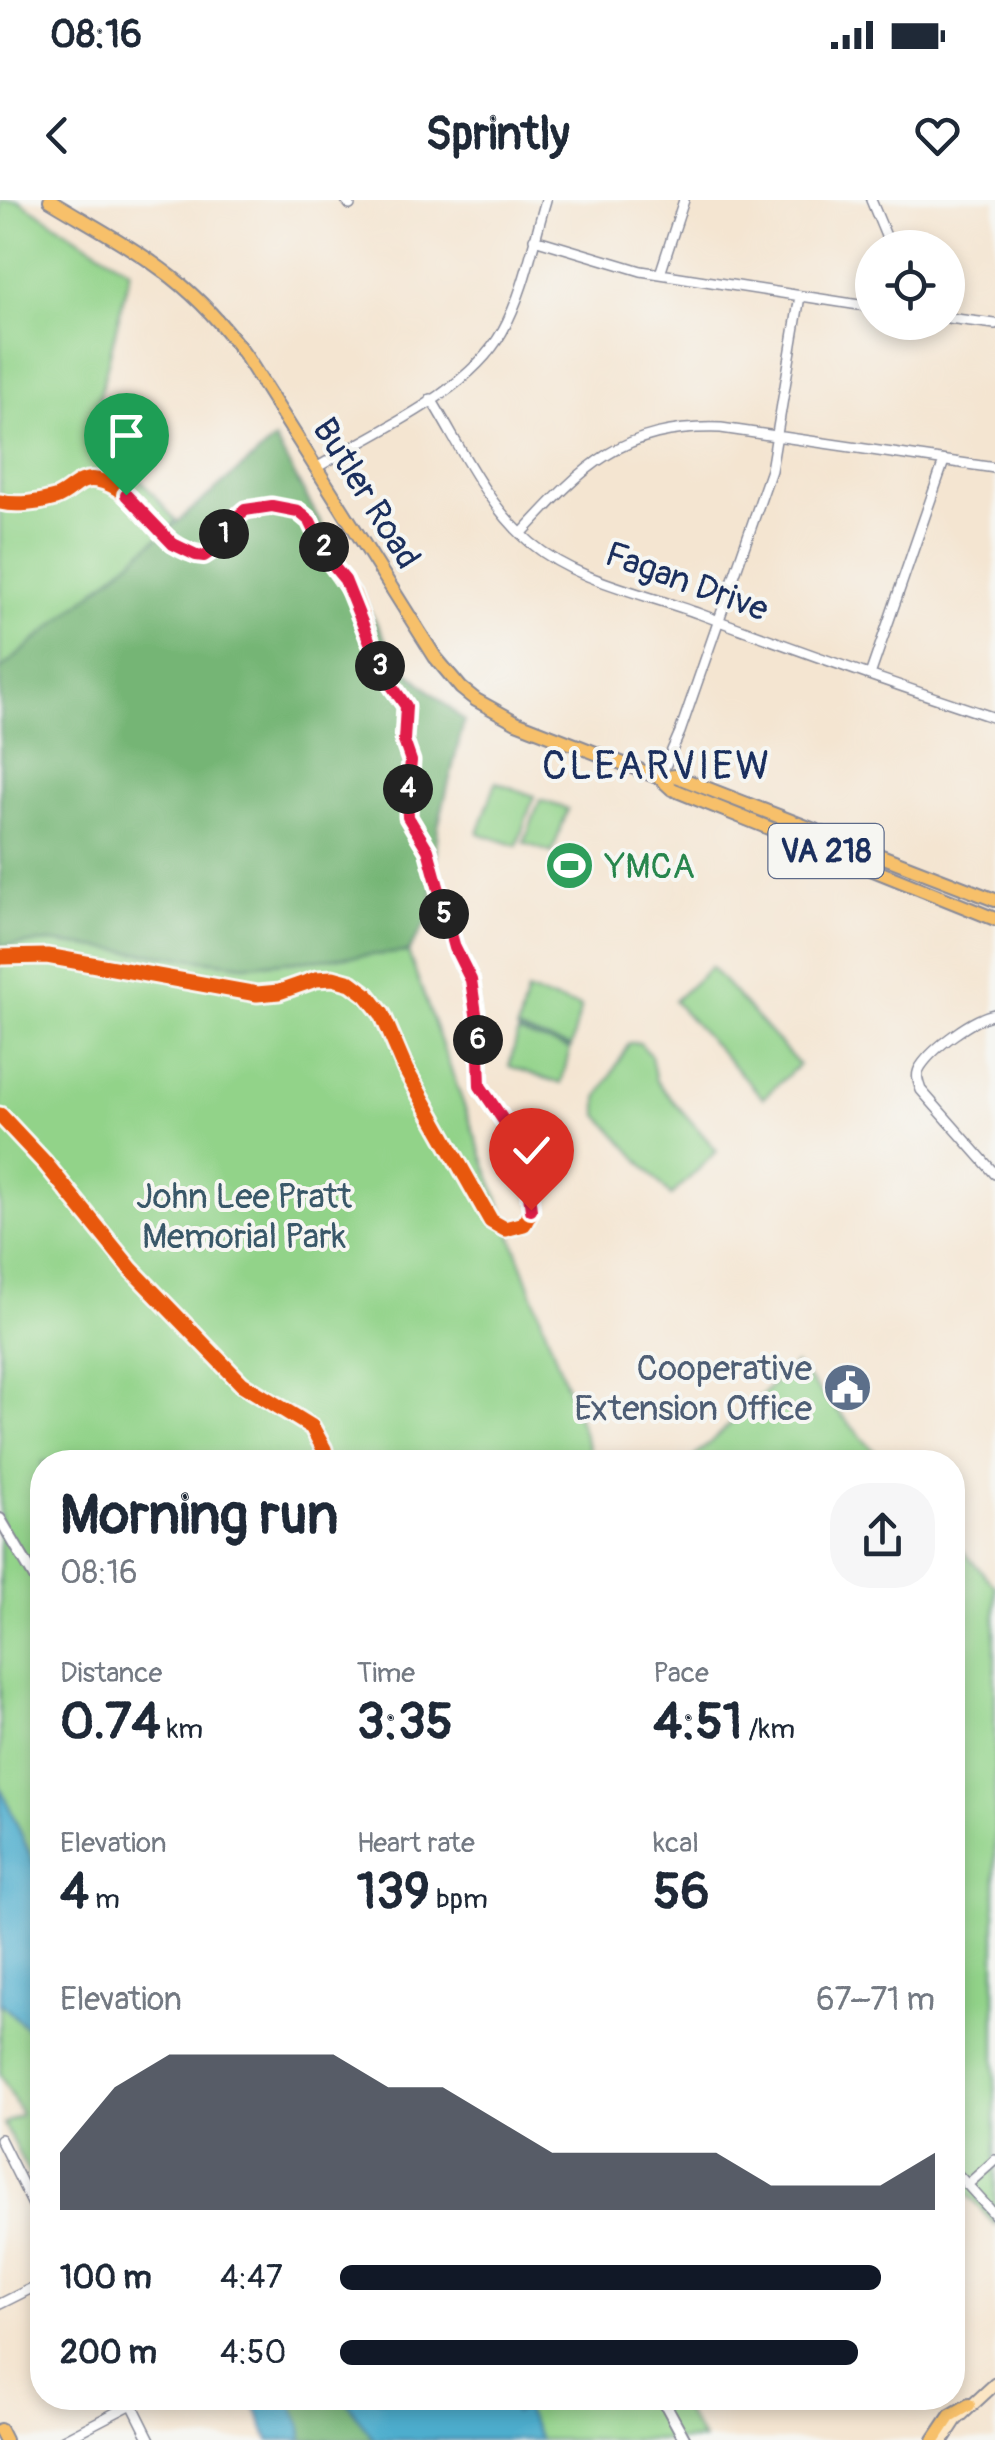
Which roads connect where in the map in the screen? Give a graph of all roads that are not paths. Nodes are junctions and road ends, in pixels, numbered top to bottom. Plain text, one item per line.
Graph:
1 (546, 200) edge
2 (684, 200) edge
3 (871, 200) edge
4 (54, 201) edge
5 (883, 230) edge
6 (534, 239) junction
7 (660, 274) junction
8 (800, 296) junction
9 (855, 305) edge
10 (965, 320) edge
11 (995, 324) edge
12 (431, 399) junction
13 (778, 437) junction
14 (944, 461) junction
15 (316, 468) junction
16 (995, 468) edge
17 (521, 534) junction
18 (718, 622) junction
19 (870, 675) junction
20 (995, 718) edge
21 (660, 778) junction
22 (995, 900) edge
23 (995, 919) edge
24 (995, 1014) edge
25 (995, 1174) edge
26 (0, 1519) edge
27 (30, 1570) edge
28 (0, 2139) edge
29 (995, 2160) edge
30 (965, 2183) edge
31 (967, 2185) junction
32 (30, 2199) edge
33 (995, 2215) edge
34 (30, 2289) edge
35 (0, 2304) edge
36 (995, 2384) edge
37 (969, 2405) junction
38 (965, 2407) edge
39 (115, 2410) edge
40 (135, 2410) edge
41 (669, 2410) edge
42 (960, 2410) edge
43 (0, 2430) edge
44 (5, 2440) edge
45 (62, 2440) edge
46 (150, 2440) edge
47 (685, 2440) edge
48 (934, 2440) edge
49 (944, 2440) edge

1 - 6 street
2 - 7 street
3 - 5 street
4 - 15 main road, Butler Road / VA 218
6 - 7 street
6 - 12 street
7 - 8 street
8 - 9 street
8 - 13 street
10 - 11 street
12 - 15 street
12 - 17 street, Fagan Drive
13 - 14 street
13 - 17 street
13 - 18 street
14 - 16 street
14 - 19 street
15 - 21 main road, Butler Road / VA 218
17 - 18 street, Fagan Drive
18 - 19 street, Fagan Drive
18 - 21 street
19 - 20 street, Fagan Drive
21 - 22 main road, Butler Road / VA 218
21 - 23 main road, Butler Road / VA 218
24 - 25 street
26 - 27 street
28 - 32 street
29 - 31 street
30 - 31 street
31 - 33 street
34 - 35 street
36 - 37 main road
37 - 38 main road
37 - 49 main road
39 - 45 street
40 - 46 street
41 - 47 street
42 - 48 main road
43 - 44 main road

